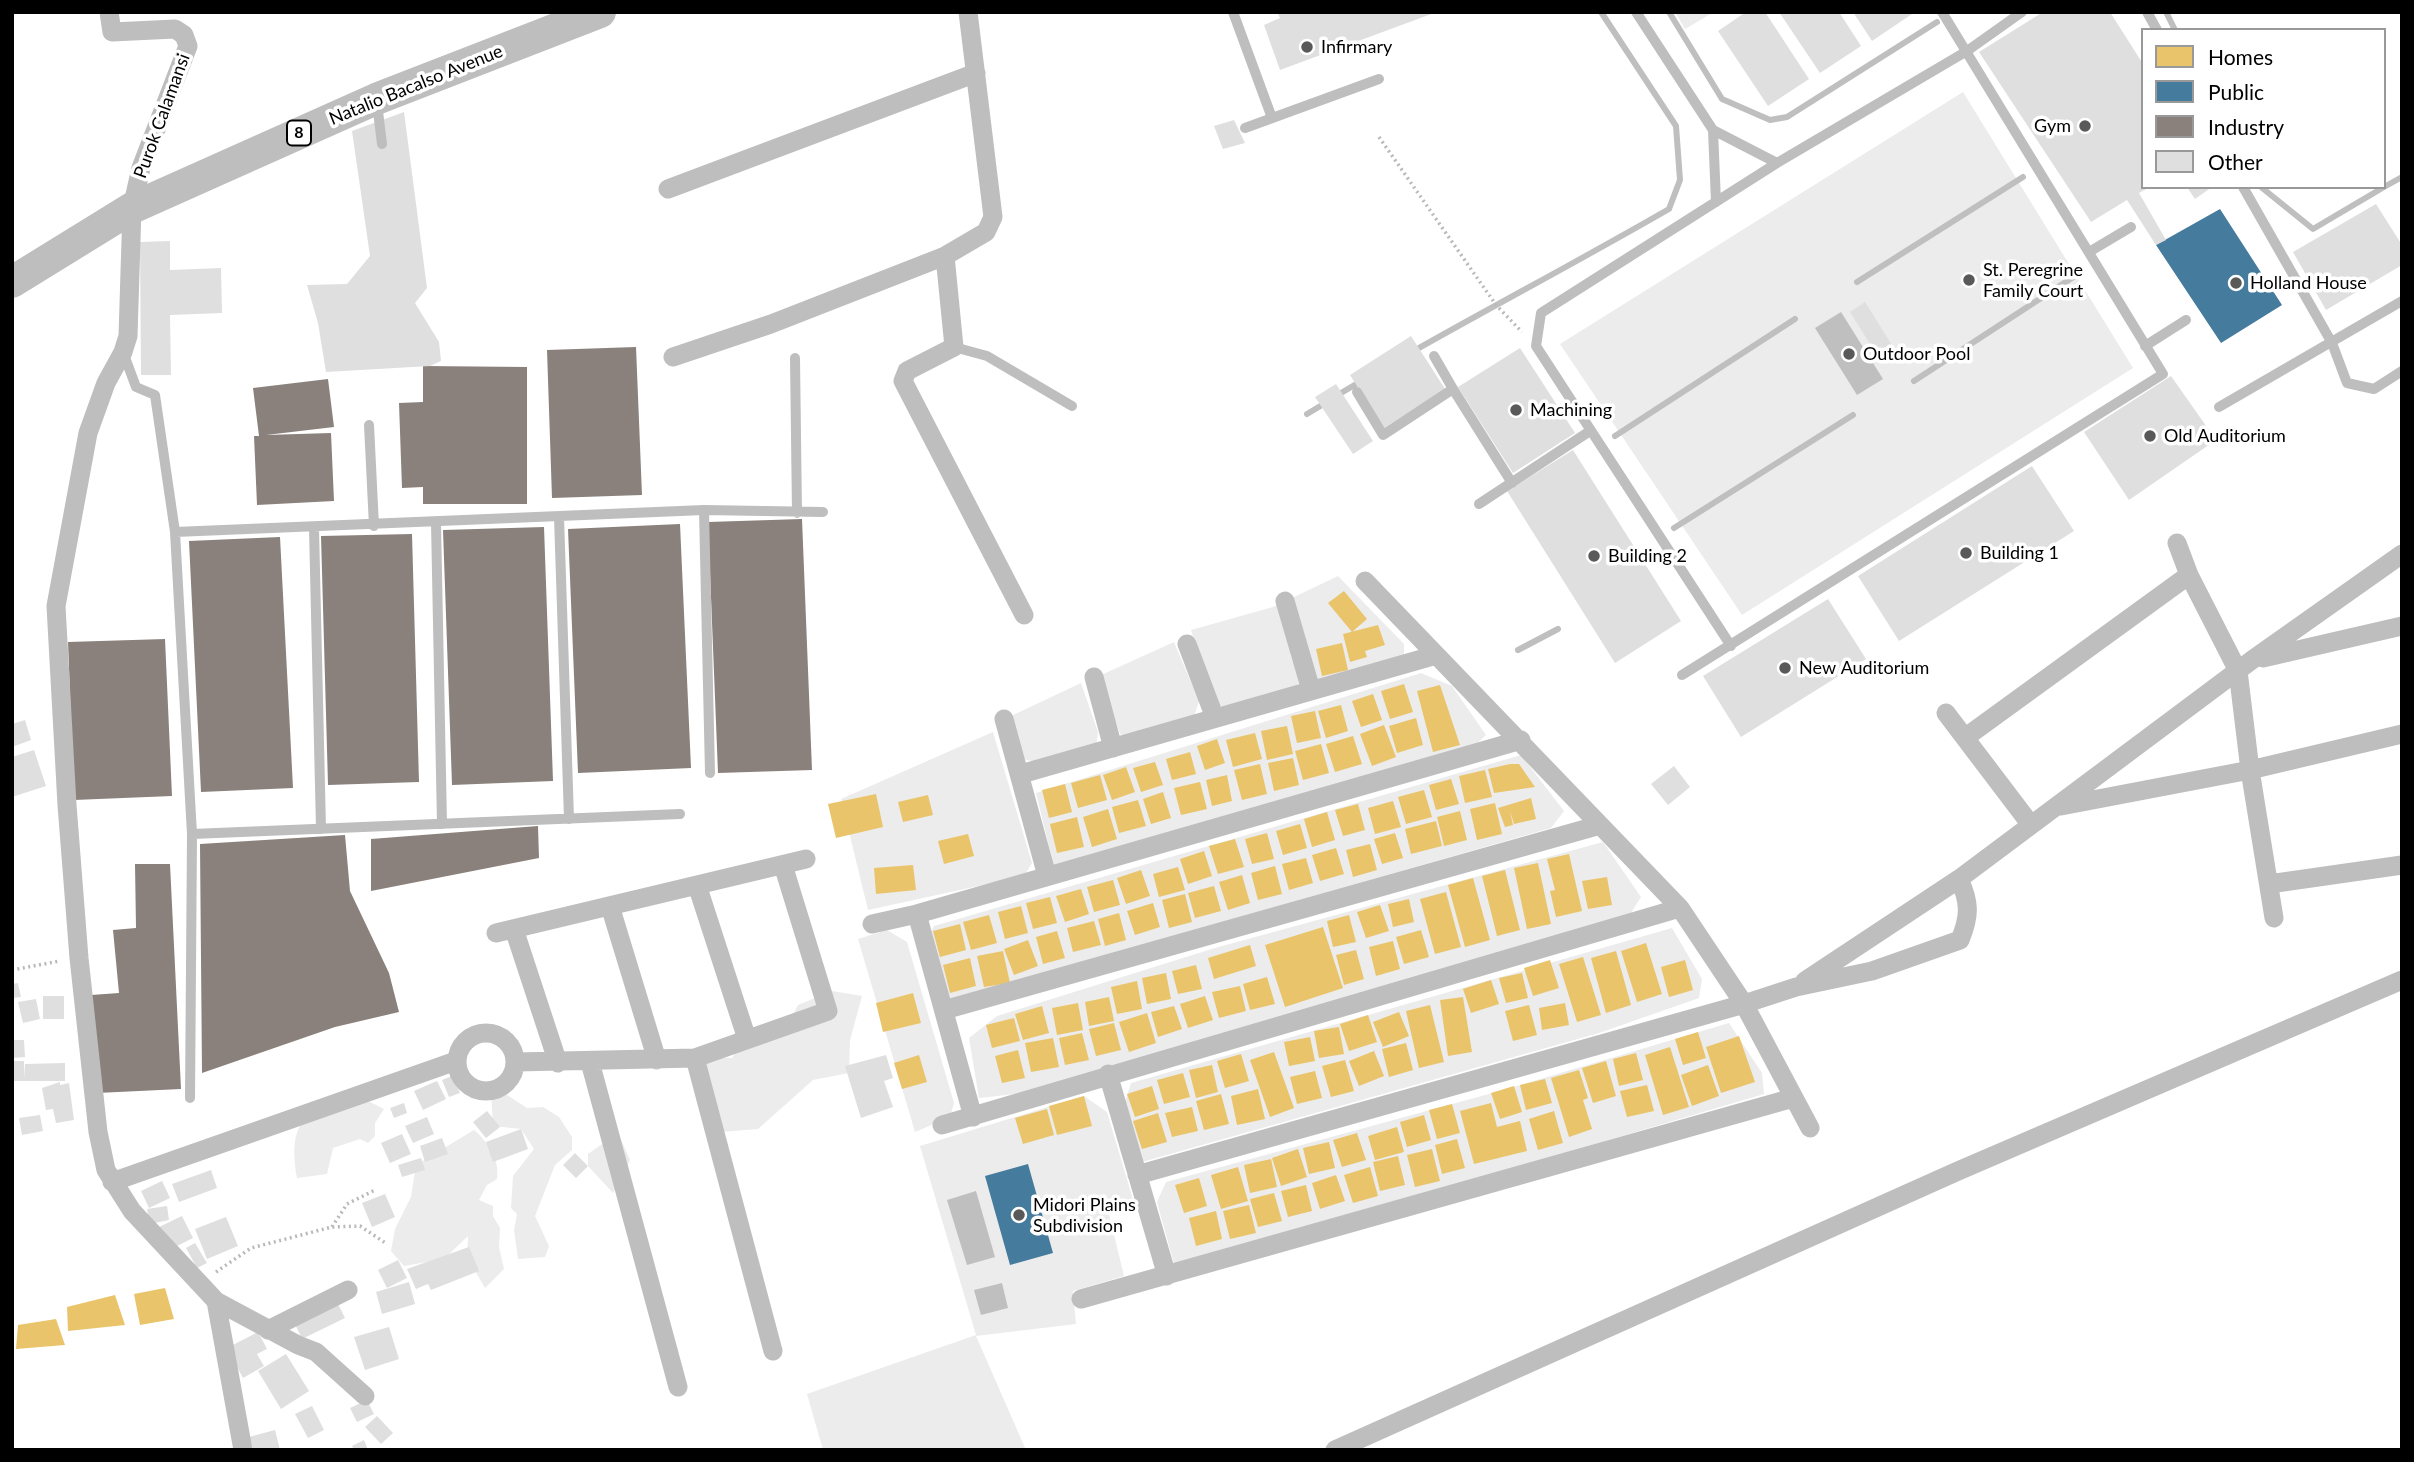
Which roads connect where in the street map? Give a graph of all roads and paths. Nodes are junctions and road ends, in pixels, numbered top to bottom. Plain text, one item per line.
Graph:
1 (109, 12) edge
2 (600, 12) edge
3 (968, 12) edge
4 (1233, 12) edge
5 (1636, 12) edge
6 (1942, 12) edge
7 (2022, 12) edge
8 (2147, 12) edge
9 (2156, 28) edge
10 (1967, 51) junction
11 (976, 74) junction
12 (1379, 79) dead end
13 (376, 99) junction
14 (1272, 118) junction
15 (1245, 128) dead end
16 (1713, 130) junction
17 (1379, 137) dead end
18 (382, 144) dead end
19 (1777, 163) junction
20 (668, 189) dead end
21 (2244, 189) edge
22 (1716, 202) junction
23 (132, 208) junction
24 (2131, 227) dead end
25 (2089, 252) junction
26 (945, 256) junction
27 (12, 282) edge
28 (2402, 301) edge
29 (2186, 320) dead end
30 (2332, 343) junction
31 (1536, 346) junction
32 (2145, 346) junction
33 (954, 347) junction
34 (123, 352) junction
35 (1434, 356) dead end
36 (673, 357) dead end
37 (795, 358) dead end
38 (2402, 371) edge
39 (1453, 389) junction
40 (1357, 392) dead end
41 (1072, 406) dead end
42 (2219, 407) dead end
43 (369, 425) dead end
44 (1590, 431) junction
45 (1512, 483) junction
46 (1479, 504) dead end
47 (704, 510) junction
48 (824, 512) dead end
49 (797, 513) junction
50 (559, 517) junction
51 (436, 523) junction
52 (374, 526) junction
53 (314, 528) junction
54 (175, 532) junction
55 (2178, 542) dead end
56 (2402, 554) edge
57 (2189, 575) junction
58 (1365, 581) dead end
59 (1285, 601) dead end
60 (1024, 615) dead end
61 (2402, 626) edge
62 (1187, 644) dead end
63 (1731, 646) junction
64 (1436, 655) junction
65 (2245, 666) junction
66 (1682, 675) dead end
67 (1094, 677) dead end
68 (1311, 690) junction
69 (1946, 713) dead end
70 (1214, 718) junction
71 (1004, 719) dead end
72 (2402, 734) edge
73 (1966, 737) junction
74 (1521, 740) junction
75 (1113, 748) junction
76 (2250, 770) junction
77 (710, 773) dead end
78 (1021, 775) junction
79 (2057, 806) junction
80 (680, 814) dead end
81 (569, 819) junction
82 (442, 824) junction
83 (1600, 825) junction
84 (2031, 825) junction
85 (321, 828) junction
86 (192, 834) junction
87 (806, 859) dead end
88 (783, 865) junction
89 (2402, 865) edge
90 (1047, 876) junction
91 (1959, 879) junction
92 (2269, 884) junction
93 (697, 885) junction
94 (610, 906) junction
95 (1680, 908) junction
96 (917, 914) junction
97 (2274, 918) dead end
98 (872, 924) dead end
99 (79, 958) junction
100 (12, 970) edge
101 (2402, 980) edge
102 (1796, 987) junction
103 (1744, 1004) junction
104 (944, 1010) junction
105 (747, 1039) junction
106 (695, 1058) junction
107 (657, 1060) junction
108 (456, 1061) junction
109 (516, 1062) junction
110 (590, 1062) junction
111 (558, 1063) junction
112 (1108, 1074) junction
113 (190, 1098) dead end
114 (1793, 1098) junction
115 (973, 1117) junction
116 (943, 1125) dead end
117 (1810, 1128) dead end
118 (1137, 1175) junction
119 (112, 1182) junction
120 (375, 1190) dead end
121 (332, 1227) junction
122 (387, 1244) dead end
123 (1167, 1276) junction
124 (199, 1282) junction
125 (348, 1290) dead end
126 (1082, 1299) dead end
127 (216, 1301) junction
128 (268, 1330) junction
129 (773, 1351) dead end
130 (678, 1387) dead end
131 (365, 1396) dead end
132 (243, 1450) edge
133 (1335, 1450) edge

1 - 23 street, Purok Calamansi
2 - 13 highway, Natalio Bacalso Avenue / 8
3 - 11 street
4 - 14 lane
5 - 16 lane
6 - 10 lane
7 - 10 lane
8 - 9 lane
10 - 19 lane
10 - 25 lane
11 - 20 street
11 - 26 street
12 - 14 lane
13 - 18 lane
13 - 23 highway, Natalio Bacalso Avenue / 8
14 - 15 lane
16 - 19 lane
16 - 22 lane
17 - 31 path
19 - 22 lane
21 - 30 lane
22 - 31 lane
23 - 27 highway, Natalio Bacalso Avenue / 8
23 - 34 street
24 - 25 lane
25 - 32 lane
26 - 33 street
26 - 36 street
28 - 30 lane
29 - 32 lane
30 - 38 lane
30 - 42 lane
31 - 44 lane
32 - 63 lane
33 - 41 lane
33 - 60 street
34 - 54 lane
34 - 99 street
35 - 39 lane
37 - 49 lane
39 - 40 lane
39 - 45 lane
43 - 52 lane
44 - 45 lane
44 - 63 lane
45 - 46 lane
47 - 49 lane
47 - 50 lane
47 - 77 lane
48 - 49 lane
50 - 51 lane
50 - 81 lane
51 - 52 lane
51 - 82 lane
52 - 53 lane
53 - 54 lane
53 - 85 lane
54 - 86 lane
55 - 57 street
56 - 65 street
57 - 65 street
57 - 73 street
58 - 64 street
59 - 68 street
61 - 65 street
62 - 70 street
63 - 66 lane
64 - 68 street
64 - 74 street
65 - 76 street
65 - 79 street
67 - 75 street
68 - 70 street
69 - 73 street
70 - 75 street
71 - 78 street
72 - 76 street
73 - 84 street
74 - 83 street
74 - 90 street
75 - 78 street
76 - 79 street
76 - 92 street
78 - 90 street
79 - 84 street
80 - 81 lane
81 - 82 lane
82 - 85 lane
83 - 95 street
83 - 104 street
84 - 91 street
85 - 86 lane
86 - 113 lane
87 - 88 street
88 - 93 street
88 - 105 street
89 - 92 street
90 - 96 street
91 - 102 street
91 - 102 street
92 - 97 street
93 - 94 street
93 - 105 street
94 - 107 street
94 - 111 street
95 - 103 street
95 - 112 street
96 - 98 street
96 - 104 street
99 - 100 path
99 - 119 street
101 - 133 street
102 - 103 street
103 - 114 street
103 - 118 street
104 - 115 street
105 - 106 street
106 - 107 street
106 - 129 street
107 - 110 street
108 - 109 street
108 - 109 street
108 - 119 street
109 - 111 street
110 - 111 street
110 - 130 street
112 - 115 street
112 - 118 street
114 - 117 street
114 - 123 street
115 - 116 street
118 - 123 street
119 - 124 street
120 - 121 path
121 - 122 path
121 - 124 path
123 - 126 street
124 - 127 street
125 - 128 street
127 - 128 street
127 - 132 street
128 - 131 street

